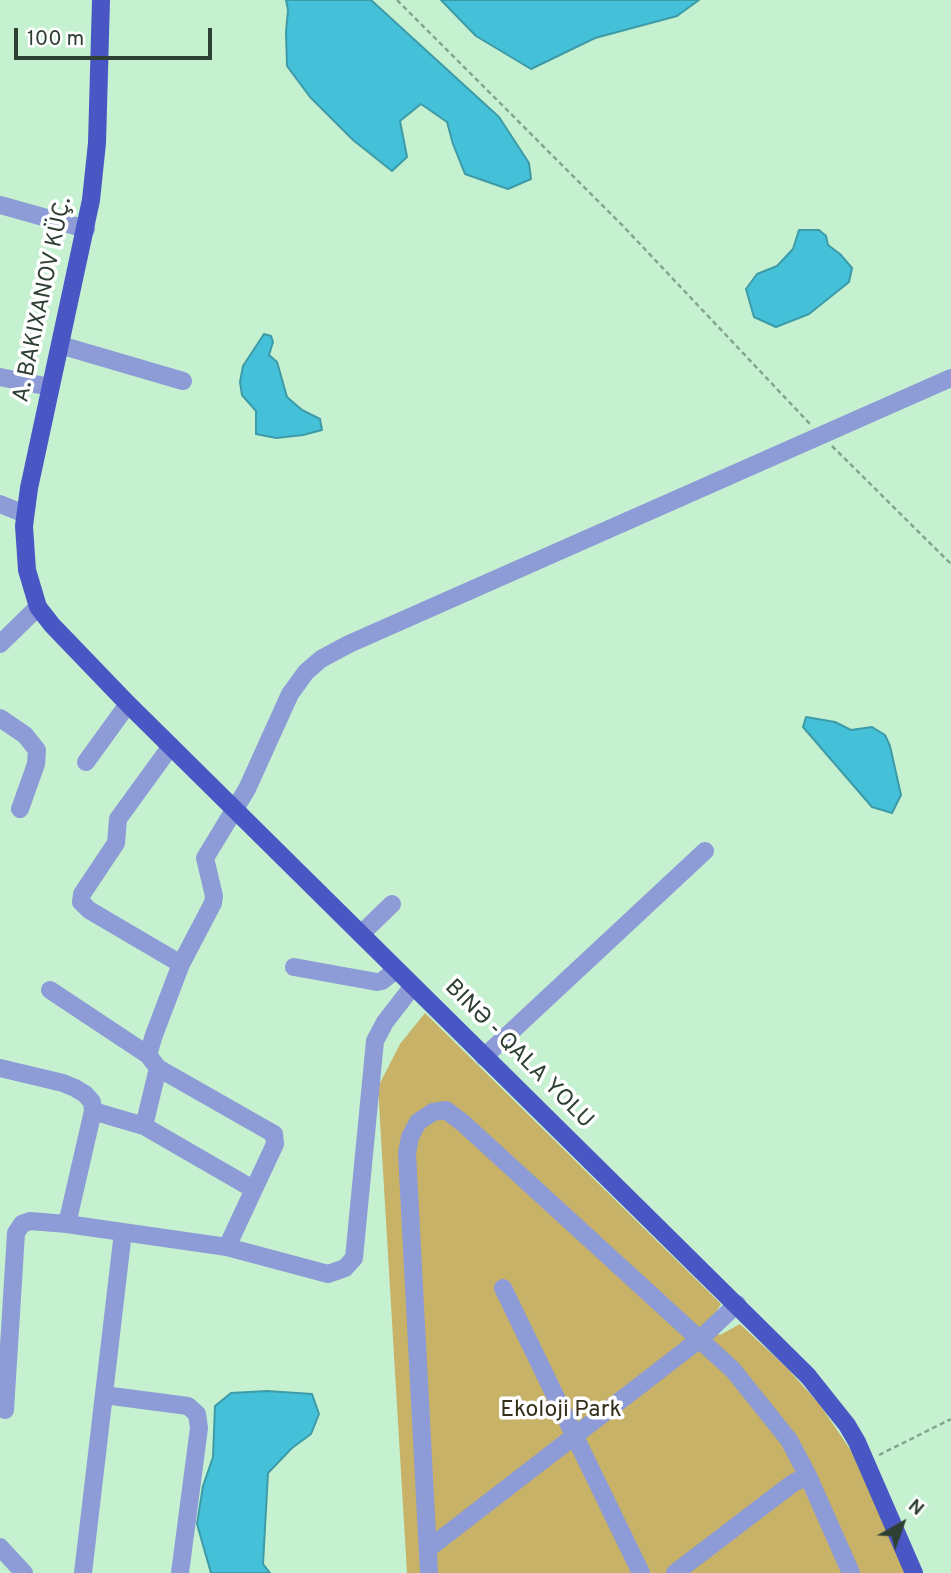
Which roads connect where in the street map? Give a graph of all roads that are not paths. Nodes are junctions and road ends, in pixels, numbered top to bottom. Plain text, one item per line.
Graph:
1 (101, 0) edge
2 (0, 205) edge
3 (86, 229) junction
4 (60, 345) junction
5 (0, 377) edge
6 (951, 378) edge
7 (183, 381) dead end
8 (50, 387) junction
9 (0, 504) edge
10 (25, 514) junction
11 (38, 607) junction
12 (0, 644) edge
13 (128, 704) junction
14 (0, 718) edge
15 (171, 746) junction
16 (86, 762) dead end
17 (20, 809) dead end
18 (235, 809) junction
19 (705, 850) dead end
20 (392, 904) dead end
21 (361, 934) junction
22 (181, 964) junction
23 (294, 967) dead end
24 (396, 970) junction
25 (413, 986) junction
26 (50, 990) dead end
27 (484, 1057) junction
28 (153, 1061) junction
29 (0, 1068) edge
30 (93, 1111) junction
31 (145, 1126) junction
32 (253, 1189) junction
33 (67, 1224) junction
34 (123, 1232) junction
35 (227, 1247) junction
36 (503, 1288) dead end
37 (737, 1304) junction
38 (699, 1339) junction
39 (104, 1395) junction
40 (5, 1410) dead end
41 (574, 1436) junction
42 (808, 1476) junction
43 (0, 1547) edge
44 (428, 1549) junction
45 (24, 1573) edge
46 (83, 1573) edge
47 (180, 1573) edge
48 (429, 1573) edge
49 (641, 1573) edge
50 (675, 1573) edge
51 (851, 1573) edge
52 (914, 1573) edge

1 - 3 main road
2 - 3 street
3 - 4 main road
4 - 7 street
4 - 8 main road
5 - 8 street
6 - 18 street
8 - 10 main road
9 - 10 street
10 - 11 main road
11 - 12 street
11 - 13 main road, BINƏ - QALA YOLU
13 - 15 main road, BINƏ - QALA YOLU
13 - 16 street
14 - 17 street
15 - 18 main road, BINƏ - QALA YOLU
15 - 22 street
18 - 21 main road, BINƏ - QALA YOLU
18 - 22 street
19 - 27 street
20 - 21 street
21 - 24 main road, BINƏ - QALA YOLU
22 - 28 street
23 - 24 street
24 - 25 main road, BINƏ - QALA YOLU
25 - 27 main road, BINƏ - QALA YOLU
25 - 35 street
26 - 28 street
27 - 37 main road, BINƏ - QALA YOLU
28 - 31 street
28 - 32 street
29 - 30 street
30 - 31 street
30 - 33 street
31 - 32 street
32 - 35 street
33 - 34 street
33 - 40 street
34 - 35 street
34 - 39 street
36 - 41 street
37 - 38 street
37 - 52 main road, BINƏ - QALA YOLU
38 - 41 street
38 - 42 street
38 - 44 street
39 - 46 street
39 - 47 street
41 - 44 street
41 - 49 street
42 - 50 street
42 - 51 street
43 - 45 street
44 - 48 street

